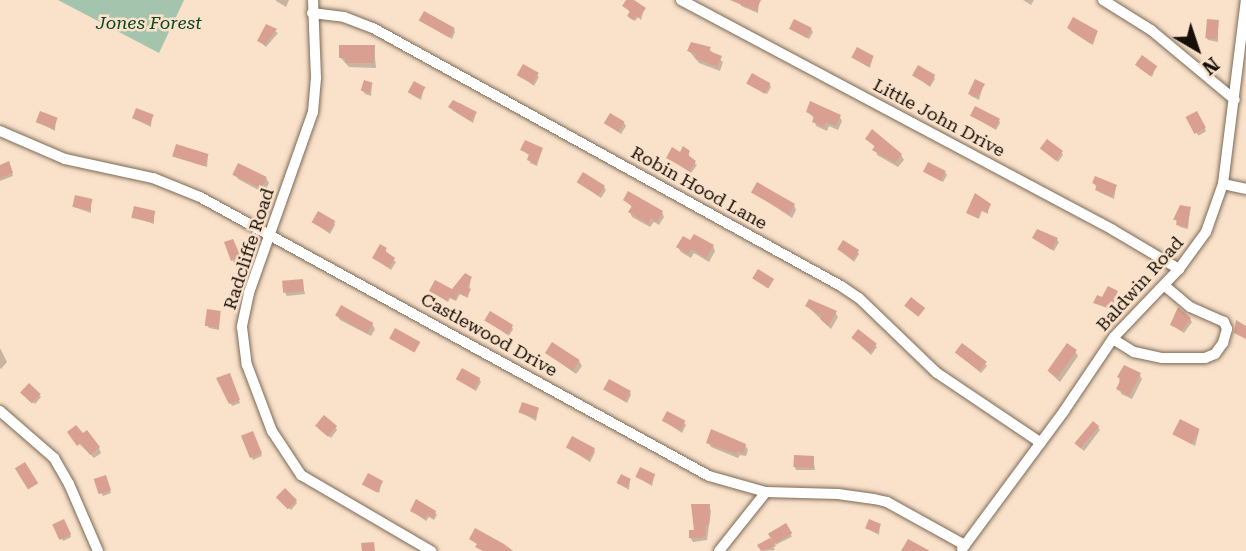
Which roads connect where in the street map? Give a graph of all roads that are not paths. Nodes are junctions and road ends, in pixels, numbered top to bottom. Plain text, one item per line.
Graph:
1 (313, 0) edge
2 (681, 0) edge
3 (1103, 0) edge
4 (1246, 0) edge
5 (312, 13) junction
6 (1236, 100) junction
7 (0, 131) edge
8 (1223, 184) junction
9 (1246, 189) edge
10 (270, 233) junction
11 (1179, 269) junction
12 (1164, 285) junction
13 (1113, 339) junction
14 (0, 411) edge
15 (1041, 443) junction
16 (766, 492) junction
17 (415, 547) edge
18 (963, 548) edge
19 (98, 551) edge
20 (431, 551) edge
21 (719, 551) edge

1 - 5 street, Radcliffe Road
2 - 11 street, Little John Drive
3 - 6 street
4 - 6 street, Baldwin Road
5 - 10 street, Radcliffe Road
5 - 15 street, Robin Hood Lane
6 - 8 street, Baldwin Road
7 - 10 street, Castlewood Drive
8 - 9 street
8 - 11 street, Baldwin Road
10 - 16 street, Castlewood Drive
10 - 17 street, Radcliffe Road
11 - 12 street, Baldwin Road
12 - 13 street, Baldwin Road
12 - 13 street
13 - 15 street, Baldwin Road
14 - 19 street
15 - 18 street, Baldwin Road
16 - 18 street, Castlewood Drive
16 - 21 street
17 - 20 street, Radcliffe Road

